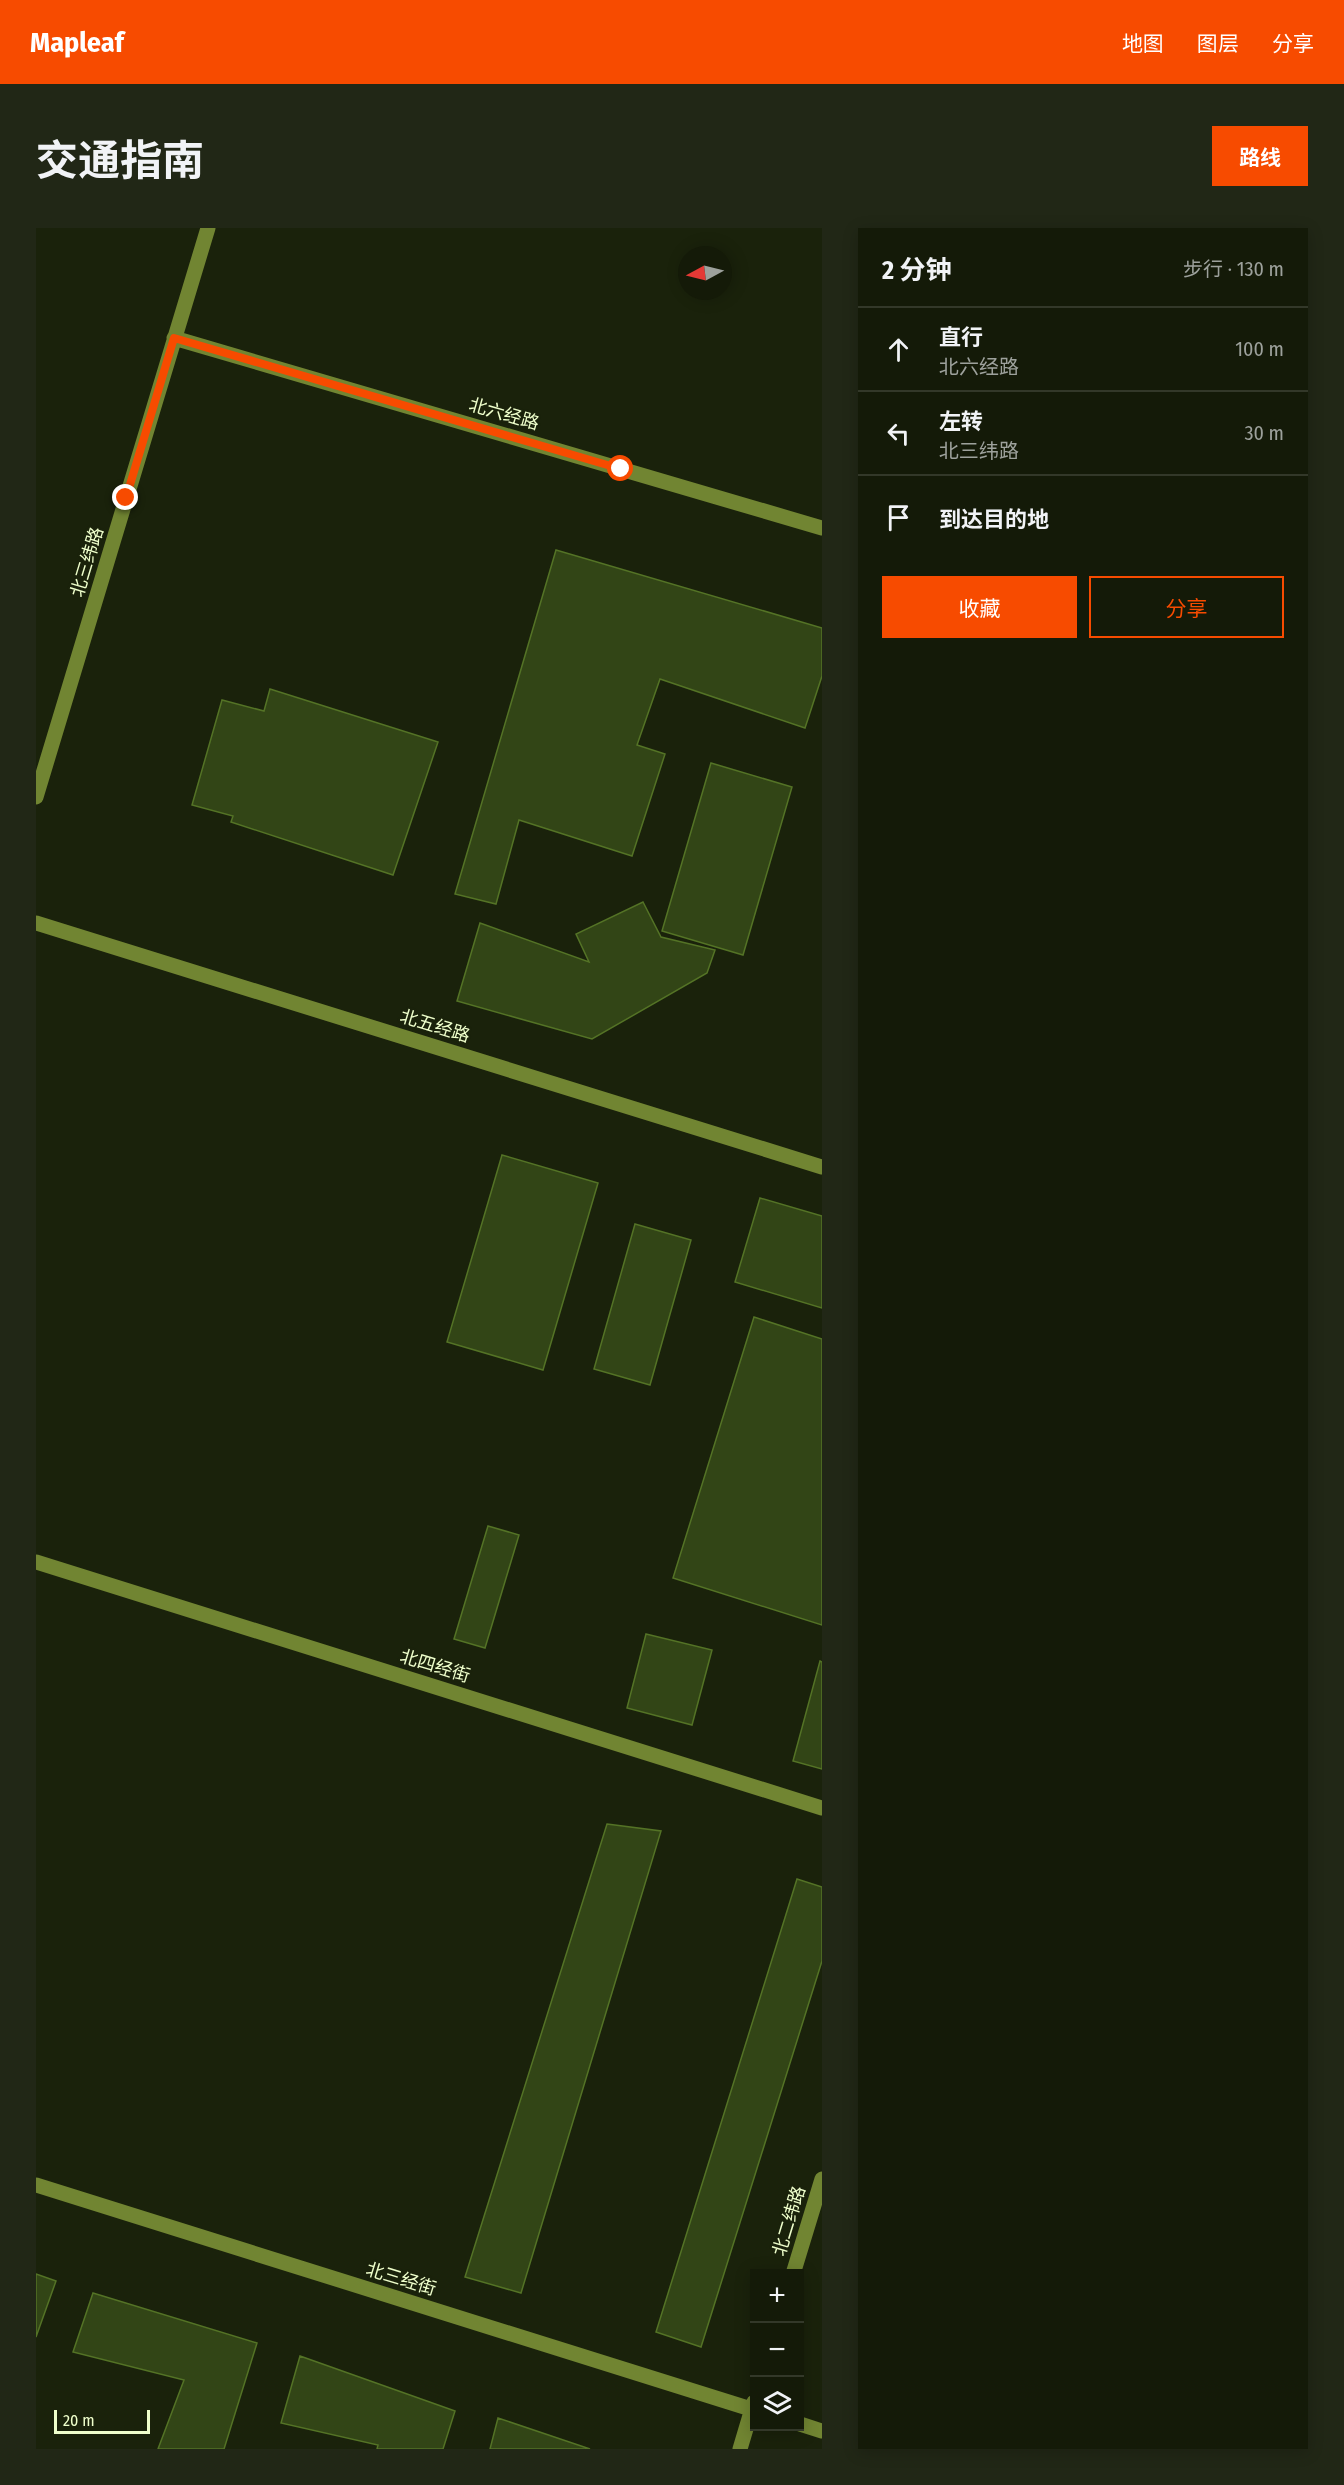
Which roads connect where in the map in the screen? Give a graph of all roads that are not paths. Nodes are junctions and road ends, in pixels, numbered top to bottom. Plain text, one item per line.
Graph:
1 (208, 228) edge
2 (174, 338) junction
3 (822, 528) edge
4 (36, 797) edge
5 (36, 923) edge
6 (822, 1167) edge
7 (36, 1562) edge
8 (822, 1808) edge
9 (822, 2179) edge
10 (36, 2185) edge
11 (795, 2269) edge
12 (750, 2406) edge
13 (750, 2419) edge
14 (804, 2425) edge
15 (822, 2432) edge
16 (740, 2449) edge

1 - 2 street, 北三纬路
2 - 3 street, 北六经路
2 - 4 street, 北三纬路
5 - 6 street, 北五经路
7 - 8 street, 北四经街
9 - 11 street, 北二纬路
10 - 12 street, 北三经街
13 - 16 street
14 - 15 street

